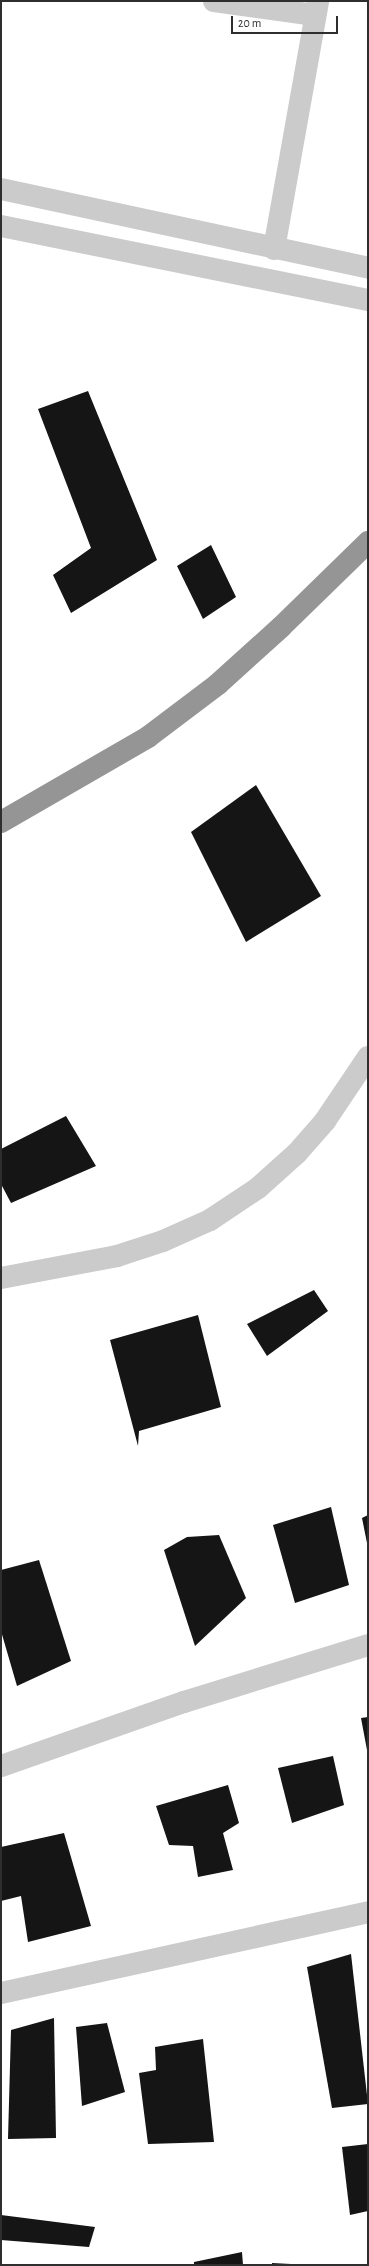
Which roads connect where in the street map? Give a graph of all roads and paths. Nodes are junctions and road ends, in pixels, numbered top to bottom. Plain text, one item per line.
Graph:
1 (214, 1) edge
2 (316, 8) edge
3 (1, 190) edge
4 (1, 226) edge
5 (274, 249) junction
6 (368, 268) edge
7 (368, 300) edge
8 (368, 542) edge
9 (1, 822) edge
10 (368, 1057) edge
11 (1, 1278) edge
12 (368, 1645) edge
13 (1, 1766) edge
14 (368, 1912) edge
15 (1, 1993) edge

1 - 2 street
2 - 5 street
3 - 5 street
4 - 7 street
5 - 6 street
8 - 9 highway
10 - 11 street
12 - 13 street
14 - 15 street

